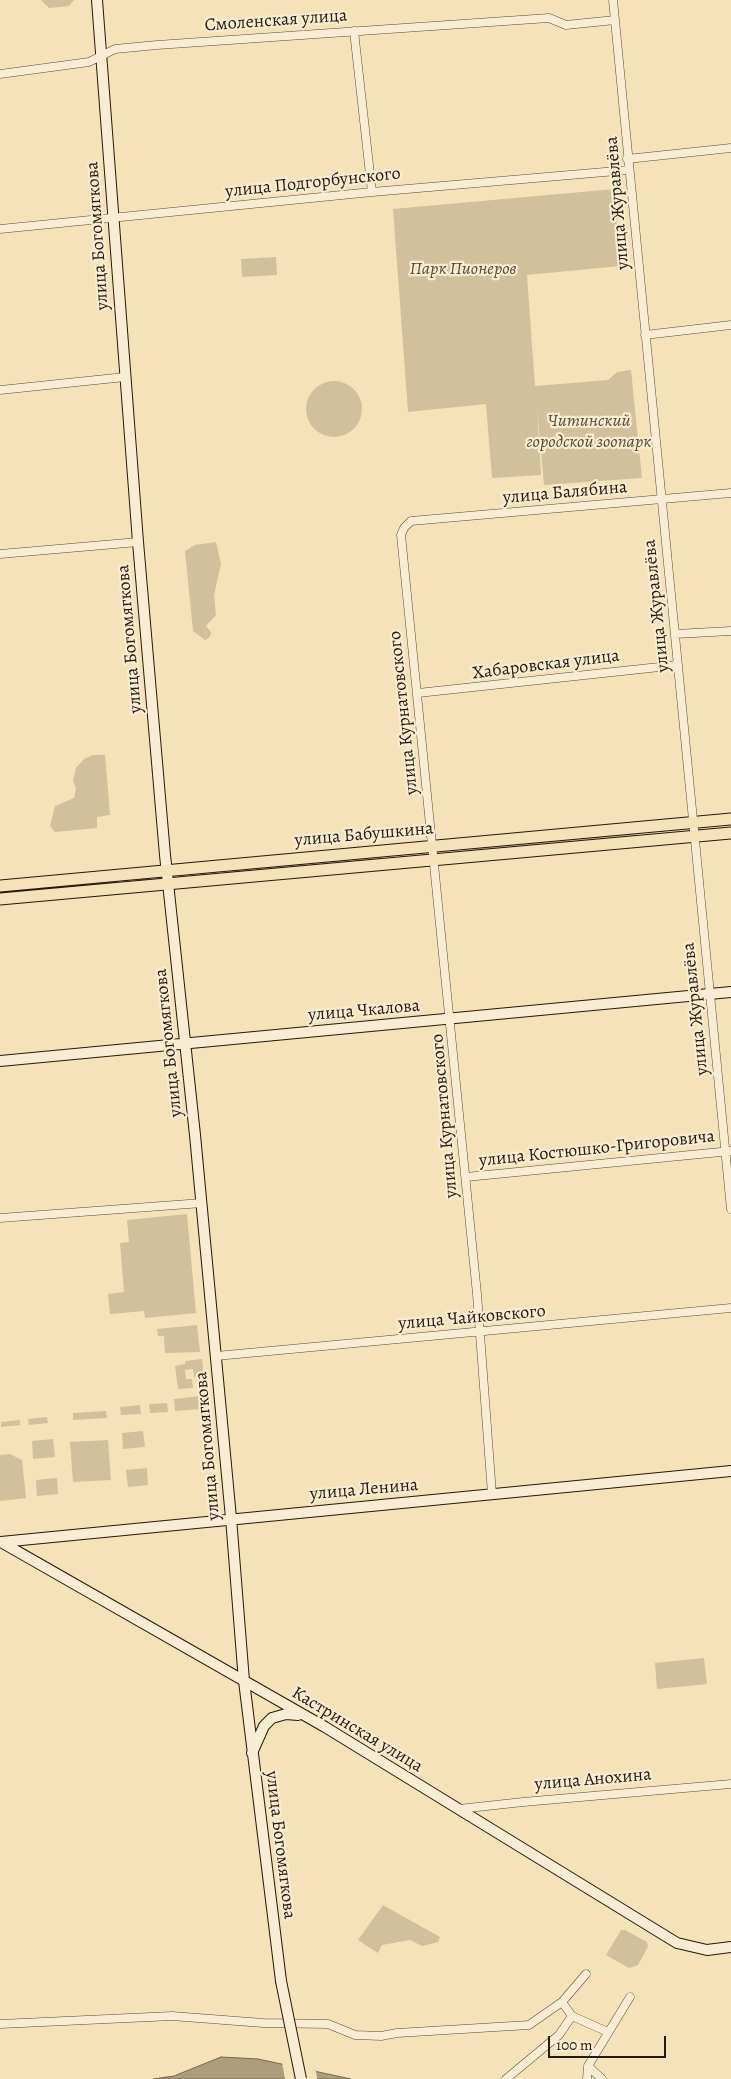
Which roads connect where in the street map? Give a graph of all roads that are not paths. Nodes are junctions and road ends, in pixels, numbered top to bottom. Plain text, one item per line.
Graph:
1 (97, 0) edge
2 (613, 0) edge
3 (615, 20) junction
4 (354, 31) junction
5 (101, 56) junction
6 (0, 74) edge
7 (731, 148) edge
8 (627, 159) junction
9 (628, 170) junction
10 (372, 192) junction
11 (114, 218) junction
12 (0, 229) edge
13 (731, 325) edge
14 (645, 334) junction
15 (125, 377) junction
16 (0, 390) edge
17 (731, 492) edge
18 (661, 500) junction
19 (404, 528) joint
20 (138, 542) junction
21 (0, 554) edge
22 (731, 631) edge
23 (674, 634) junction
24 (678, 665) junction
25 (418, 693) junction
26 (731, 819) edge
27 (692, 823) junction
28 (731, 833) edge
29 (694, 836) junction
30 (433, 846) junction
31 (434, 860) junction
32 (167, 870) junction
33 (168, 883) junction
34 (0, 886) edge
35 (0, 899) edge
36 (731, 992) edge
37 (710, 994) junction
38 (450, 1020) junction
39 (186, 1044) junction
40 (0, 1061) edge
41 (728, 1151) edge
42 (466, 1177) junction
43 (202, 1202) junction
44 (731, 1209) edge
45 (0, 1218) edge
46 (731, 1308) edge
47 (480, 1333) junction
48 (216, 1356) junction
49 (731, 1471) edge
50 (492, 1494) junction
51 (231, 1518) junction
52 (1, 1542) edge
53 (244, 1681) junction
54 (301, 1715) junction
55 (252, 1754) junction
56 (731, 1784) edge
57 (457, 1810) junction
58 (731, 1947) edge
59 (586, 1974) dead end
60 (630, 1997) dead end
61 (562, 2002) junction
62 (572, 2016) junction
63 (0, 2024) edge
64 (608, 2032) junction
65 (588, 2066) junction
66 (301, 2079) edge
67 (506, 2079) edge
68 (587, 2079) edge
69 (602, 2079) edge

1 - 5 main road, улица Богомягкова
2 - 3 street, улица Журавлёва
3 - 4 street, Смоленская улица
3 - 8 street, улица Журавлёва
4 - 5 street, Смоленская улица
4 - 10 street
5 - 6 street, Смоленская улица
5 - 11 main road, улица Богомягкова
7 - 8 street
8 - 9 street, улица Журавлёва
9 - 10 street, улица Подгорбунского
9 - 14 street, улица Журавлёва
10 - 11 street, улица Подгорбунского
11 - 12 street, улица Подгорбунского
11 - 15 main road, улица Богомягкова
13 - 14 street
14 - 18 street, улица Журавлёва
15 - 16 street
15 - 20 main road, улица Богомягкова
17 - 18 street, улица Балябина
18 - 19 street, улица Балябина
18 - 23 street, улица Журавлёва
19 - 25 street, улица Курнатовского
20 - 21 street
20 - 32 main road, улица Богомягкова
22 - 23 street
23 - 24 street, улица Журавлёва
24 - 25 street, Хабаровская улица
24 - 27 street, улица Журавлёва
25 - 30 street, улица Курнатовского
26 - 27 main road, улица Бабушкина
27 - 29 street, улица Журавлёва
27 - 30 main road, улица Бабушкина
28 - 29 main road, улица Бабушкина
29 - 31 main road, улица Бабушкина
29 - 37 street, улица Журавлёва
30 - 31 street, улица Курнатовского
30 - 32 main road, улица Бабушкина
31 - 33 main road, улица Бабушкина
31 - 38 street, улица Курнатовского
32 - 33 main road, улица Богомягкова
32 - 34 main road, улица Бабушкина
33 - 35 main road, улица Бабушкина
33 - 39 main road, улица Богомягкова
36 - 37 main road, улица Чкалова
37 - 38 main road, улица Чкалова
37 - 41 street, улица Журавлёва
38 - 39 main road, улица Чкалова
38 - 42 street, улица Курнатовского
39 - 40 main road, улица Чкалова
39 - 43 main road, улица Богомягкова
41 - 42 street, улица Костюшко-Григоровича
41 - 44 street, улица Журавлёва
42 - 47 street, улица Курнатовского
43 - 45 street
43 - 48 main road, улица Богомягкова
46 - 47 street, улица Чайковского
47 - 48 street, улица Чайковского
47 - 50 street, улица Курнатовского
48 - 51 main road, улица Богомягкова
49 - 50 main road, улица Ленина
50 - 51 main road, улица Ленина
51 - 52 main road, улица Ленина
51 - 53 main road, улица Богомягкова
52 - 53 main road, Кастринская улица
53 - 54 main road, Кастринская улица
53 - 55 main road, улица Богомягкова
54 - 55 main road
54 - 57 main road, Кастринская улица
55 - 66 main road, улица Богомягкова, bridge
56 - 57 street, улица Анохина
57 - 58 main road, Кастринская улица
59 - 61 street
60 - 64 street
61 - 62 street
61 - 63 street
62 - 64 street
62 - 67 street
64 - 65 street
65 - 68 street
65 - 69 street

